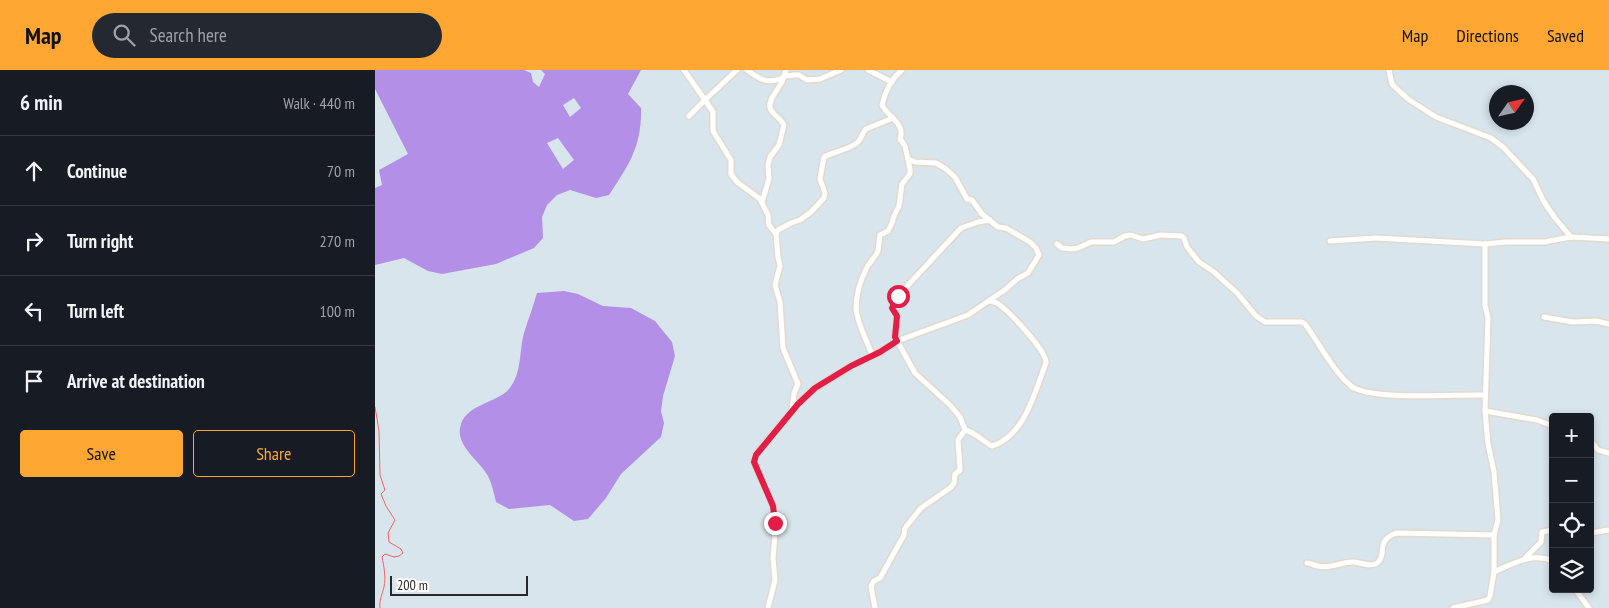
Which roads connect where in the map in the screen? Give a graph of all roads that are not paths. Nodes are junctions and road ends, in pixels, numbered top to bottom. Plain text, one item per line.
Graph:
1 (684, 70) edge
2 (737, 70) edge
3 (747, 70) edge
4 (841, 70) edge
5 (868, 70) edge
6 (902, 70) edge
7 (1389, 70) edge
8 (784, 75) edge
9 (892, 82) junction
10 (705, 100) junction
11 (689, 116) dead end
12 (893, 118) junction
13 (908, 159) junction
14 (761, 203) junction
15 (990, 220) junction
16 (776, 234) junction
17 (1571, 237) junction
18 (1609, 238) edge
19 (1330, 241) dead end
20 (1057, 244) dead end
21 (1485, 244) junction
22 (989, 301) junction
23 (1544, 316) dead end
24 (1609, 324) edge
25 (897, 341) junction
26 (872, 355) junction
27 (1485, 395) junction
28 (1485, 411) junction
29 (792, 413) junction
30 (1549, 424) edge
31 (965, 430) junction
32 (1594, 445) edge
33 (1609, 453) edge
34 (1609, 530) edge
35 (1549, 531) edge
36 (1594, 532) edge
37 (1494, 535) junction
38 (1525, 558) junction
39 (1549, 559) edge
40 (1307, 563) dead end
41 (1494, 572) junction
42 (1578, 593) edge
43 (768, 608) edge
44 (875, 608) edge
45 (1453, 608) edge
46 (1589, 608) edge

1 - 10 street
2 - 10 street
3 - 8 street
4 - 8 street
5 - 9 street
6 - 9 street
7 - 17 street
8 - 14 street
9 - 12 street
10 - 11 street
10 - 14 street
12 - 13 street
12 - 16 street
13 - 15 street
13 - 26 street
14 - 16 street
15 - 22 street
15 - 25 street
16 - 29 street
17 - 18 street
17 - 21 street
19 - 21 street
20 - 27 street
21 - 27 street
22 - 25 street
22 - 31 street
23 - 24 street
25 - 26 street
25 - 31 street
26 - 29 street
27 - 28 street
28 - 30 street
28 - 37 street
29 - 43 street
31 - 44 street
32 - 33 street
34 - 36 street
35 - 38 street
37 - 40 street
37 - 41 street
38 - 39 street
38 - 41 street
41 - 45 street
42 - 46 street

